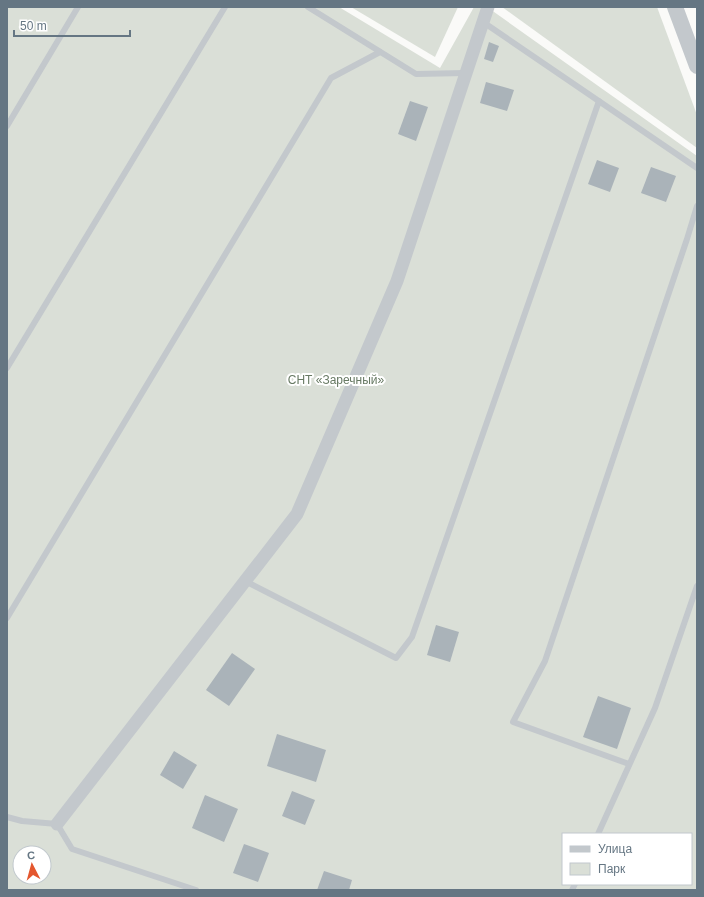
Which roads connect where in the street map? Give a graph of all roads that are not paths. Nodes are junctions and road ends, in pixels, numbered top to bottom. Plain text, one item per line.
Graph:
1 (78, 7) edge
2 (226, 7) edge
3 (308, 7) edge
4 (488, 7) edge
5 (675, 7) edge
6 (483, 22) junction
7 (380, 52) junction
8 (697, 66) edge
9 (466, 73) junction
10 (599, 101) junction
11 (7, 126) edge
12 (697, 168) edge
13 (697, 206) edge
14 (7, 368) edge
15 (245, 581) junction
16 (697, 586) edge
17 (7, 618) edge
18 (629, 764) junction
19 (7, 817) edge
20 (57, 824) junction
21 (598, 833) edge
22 (196, 890) edge

1 - 11 lane
2 - 14 lane
3 - 7 lane
4 - 6 street
5 - 8 street
6 - 9 street
6 - 10 lane
7 - 9 lane
7 - 17 lane
9 - 15 street
10 - 12 lane
10 - 15 lane
13 - 18 lane
15 - 20 street
16 - 18 lane
18 - 21 lane
19 - 20 lane
20 - 22 lane

